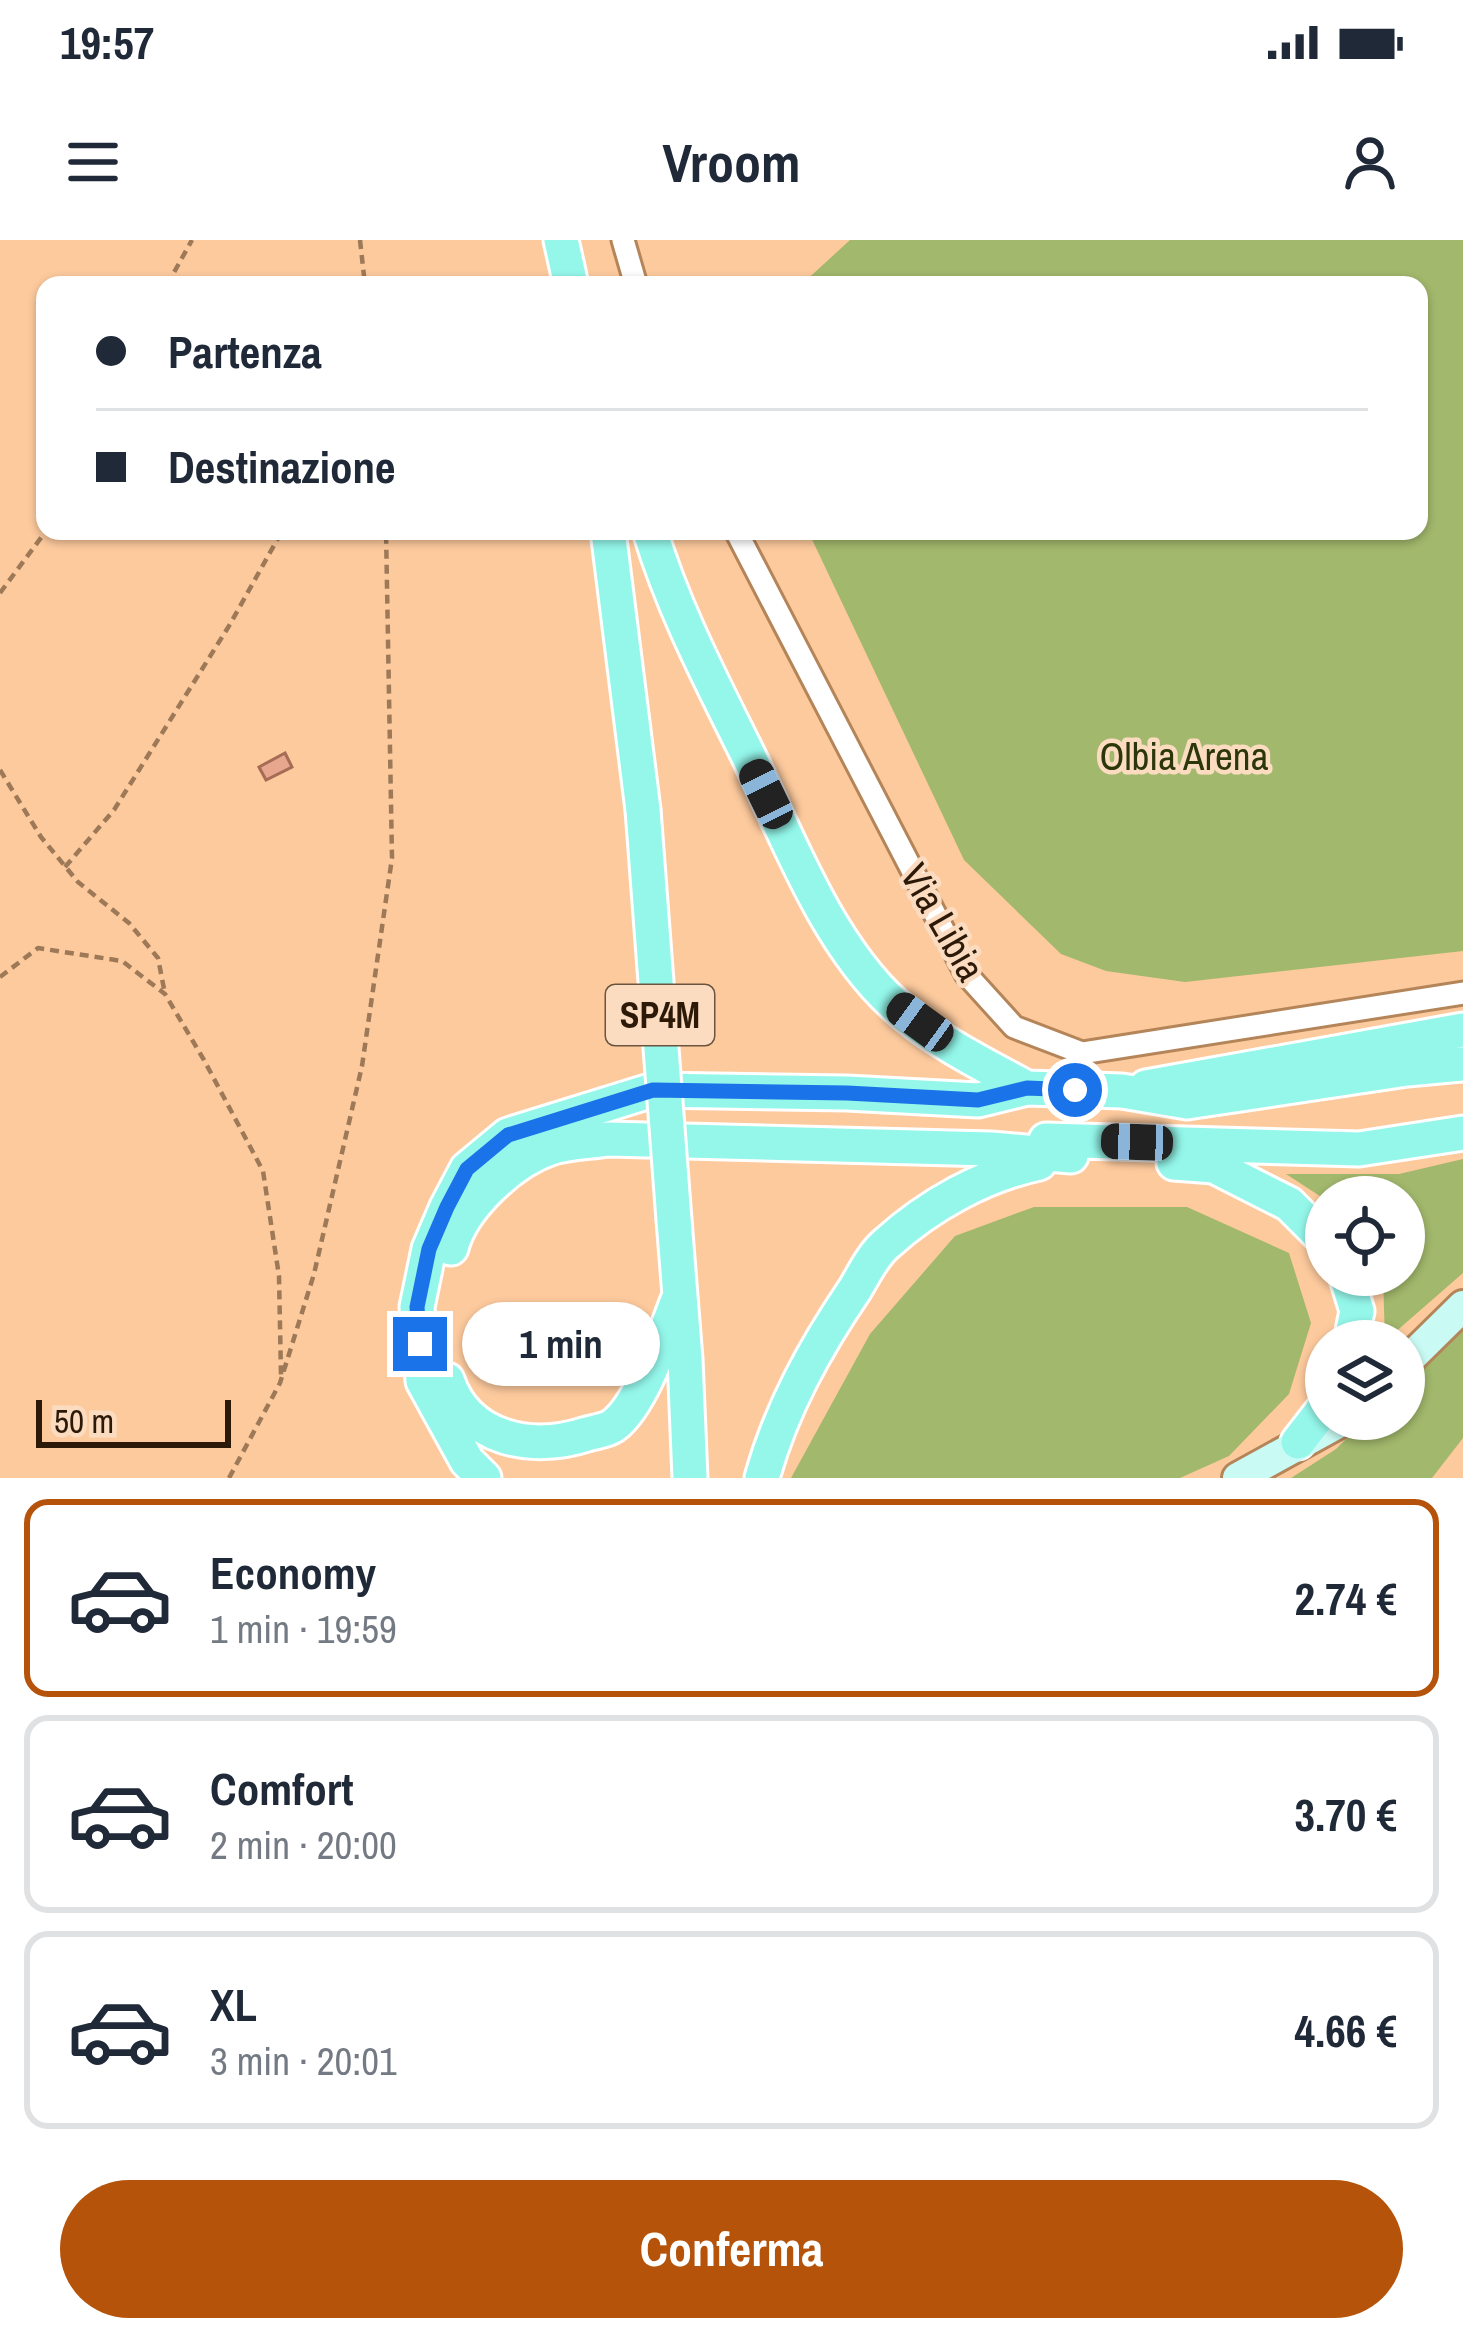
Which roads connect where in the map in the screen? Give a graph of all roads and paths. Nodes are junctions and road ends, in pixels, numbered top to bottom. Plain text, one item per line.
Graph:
1 (192, 240) edge
2 (360, 240) edge
3 (561, 240) edge
4 (623, 240) edge
5 (171, 276) edge
6 (363, 276) edge
7 (569, 276) edge
8 (633, 276) edge
9 (39, 540) edge
10 (277, 540) edge
11 (386, 540) edge
12 (609, 540) edge
13 (653, 540) edge
14 (741, 540) edge
15 (0, 593) edge
16 (0, 770) edge
17 (65, 866) junction
18 (0, 977) edge
19 (1463, 992) edge
20 (165, 994) junction
21 (1463, 1030) edge
22 (1463, 1064) edge
23 (1027, 1088) junction
24 (1122, 1091) junction
25 (593, 1108) junction
26 (1463, 1133) edge
27 (1071, 1156) junction
28 (1305, 1220) edge
29 (678, 1300) junction
30 (1463, 1306) edge
31 (1425, 1343) edge
32 (280, 1383) junction
33 (1305, 1433) edge
34 (1305, 1439) edge
35 (1298, 1442) junction
36 (229, 1478) edge
37 (484, 1478) edge
38 (690, 1478) edge
39 (762, 1478) edge
40 (1238, 1478) edge

1 - 5 path
2 - 6 path
3 - 7 main road
4 - 8 street
9 - 15 path
10 - 17 path
11 - 32 path
12 - 29 main road, SP4M, bridge
13 - 23 main road
14 - 19 street, Via Libia
16 - 17 path
17 - 20 path
18 - 20 path
20 - 32 path
21 - 24 main road
22 - 24 main road
23 - 24 main road
23 - 25 main road
25 - 26 main road
25 - 37 main road
27 - 28 main road
27 - 29 main road
27 - 39 main road
29 - 38 main road, SP4M
30 - 31 main road
32 - 36 path
33 - 35 main road
34 - 35 main road
35 - 40 main road

